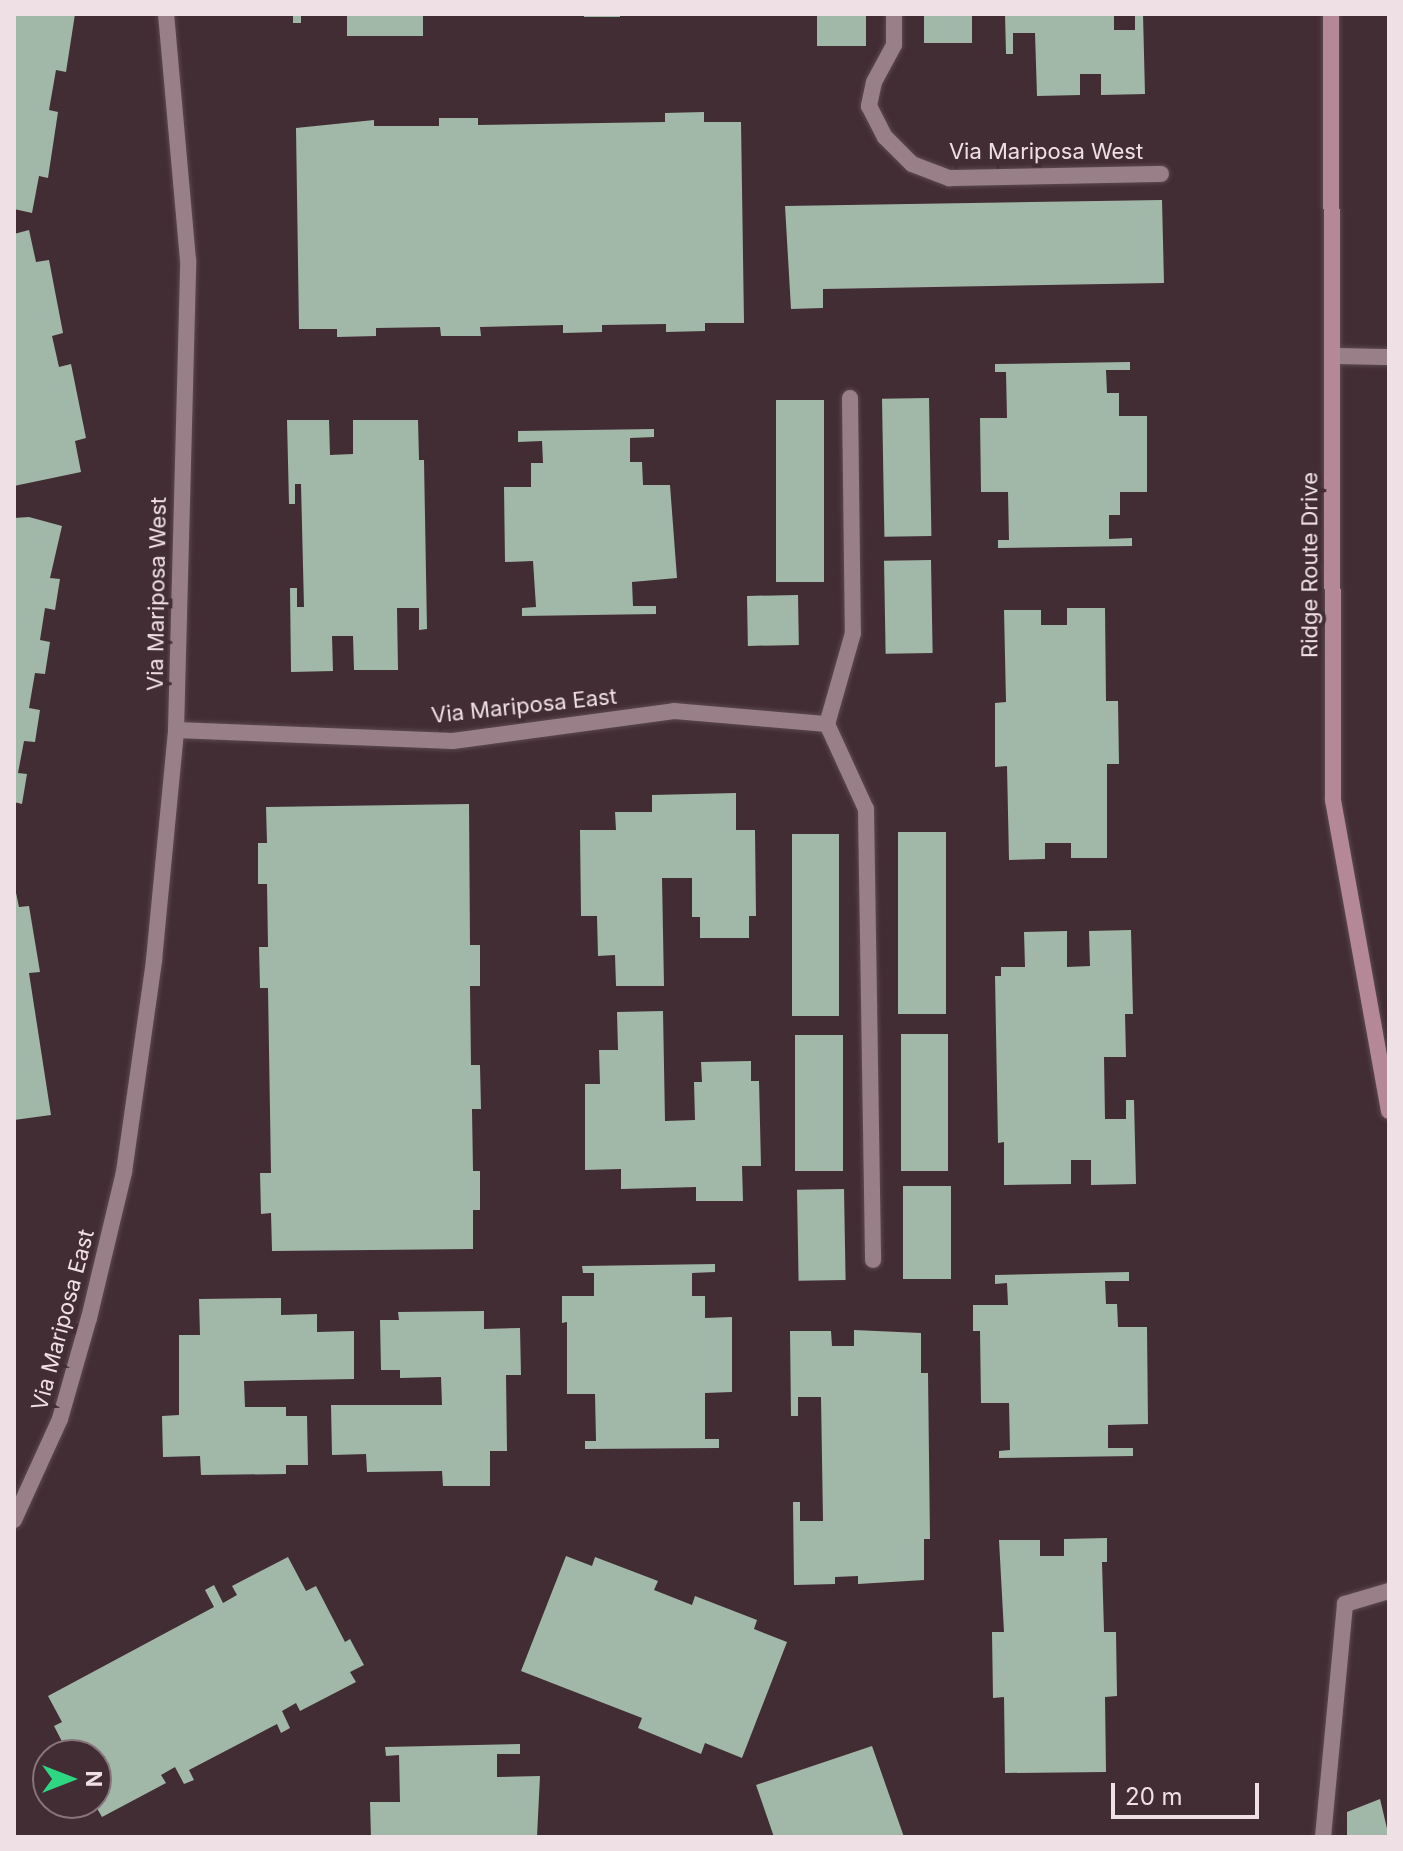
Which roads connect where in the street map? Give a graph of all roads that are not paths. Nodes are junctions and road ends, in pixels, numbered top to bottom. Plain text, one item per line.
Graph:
1 (166, 14) edge
2 (894, 14) edge
3 (1331, 14) edge
4 (1161, 174) dead end
5 (1332, 356) junction
6 (1389, 357) edge
7 (850, 398) dead end
8 (827, 724) junction
9 (176, 730) junction
10 (1389, 1111) edge
11 (124, 1172) joint
12 (873, 1260) dead end
13 (14, 1520) edge
14 (1389, 1591) edge
15 (1323, 1837) edge

1 - 9 street, Via Mariposa West
2 - 4 street, Via Mariposa West
3 - 5 main road, Ridge Route Drive
5 - 6 street
5 - 10 main road, Ridge Route Drive
7 - 8 street
8 - 9 street, Via Mariposa East
8 - 12 street
9 - 11 street, Via Mariposa West
11 - 13 street, Via Mariposa East
14 - 15 street

